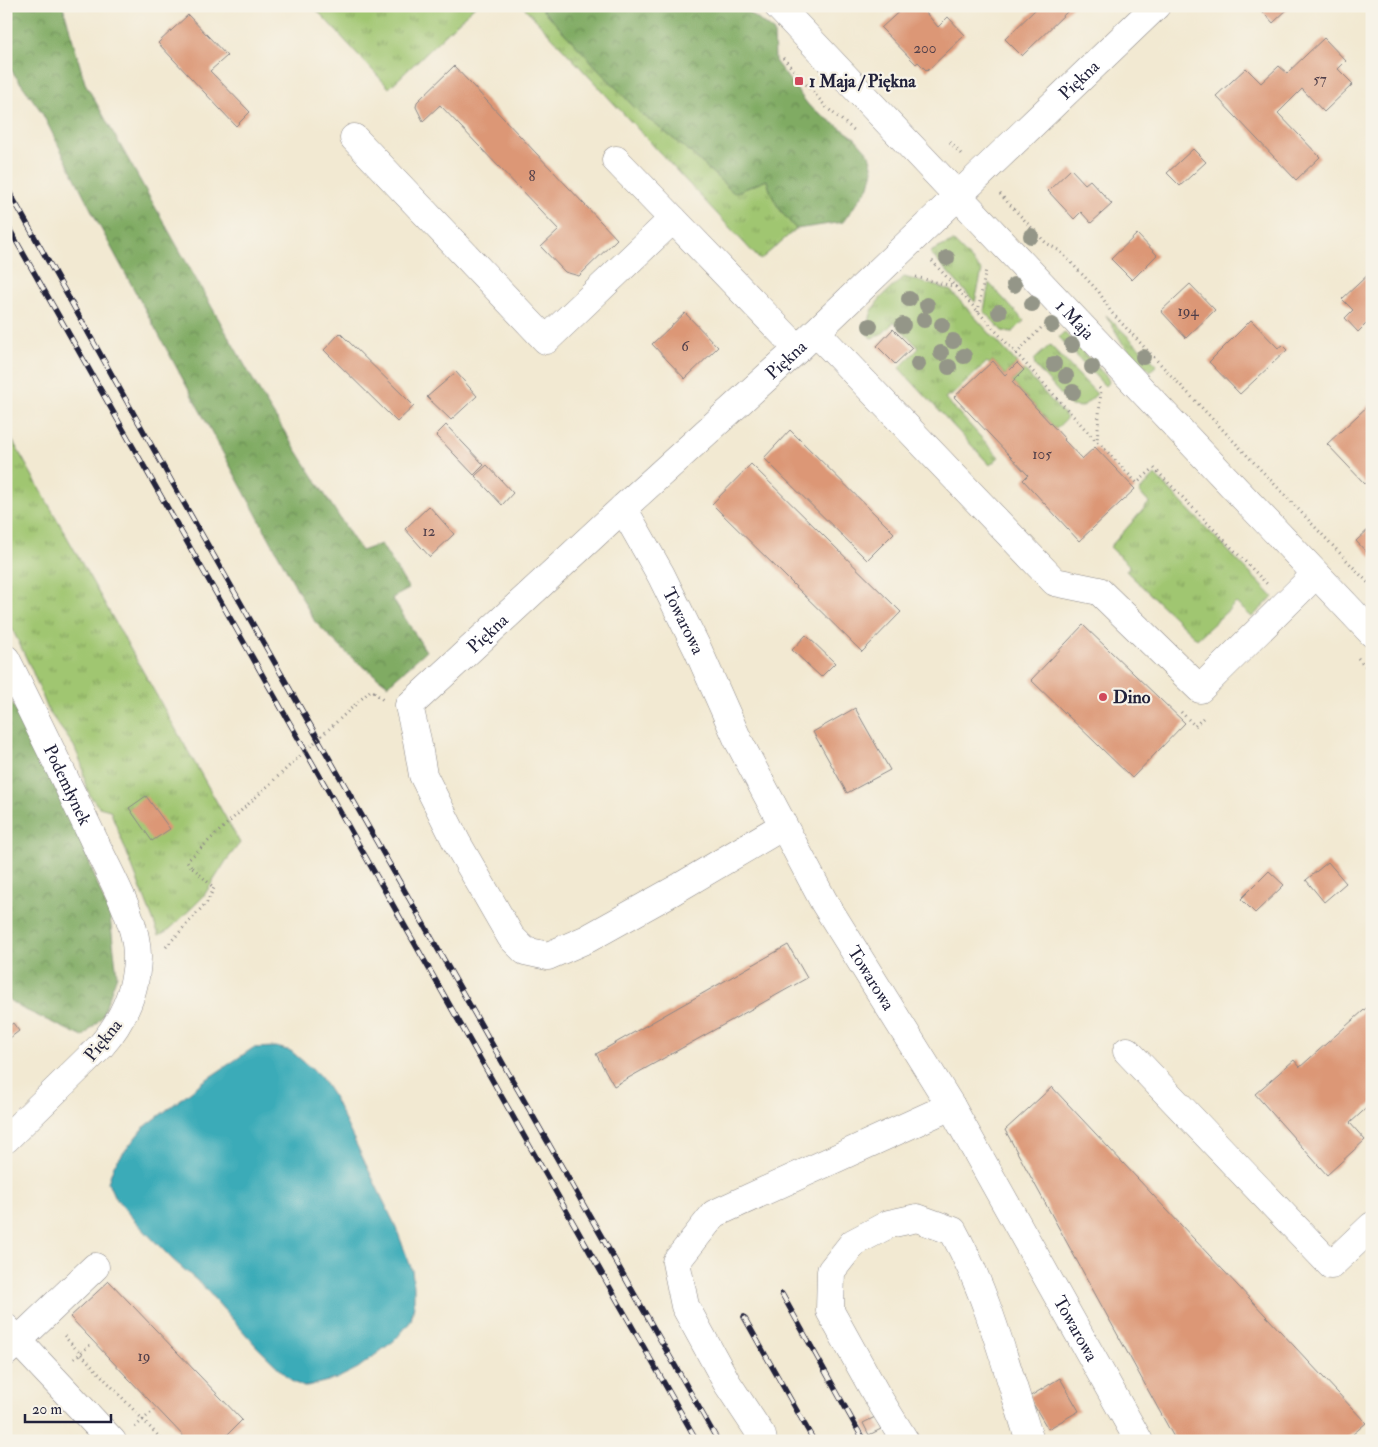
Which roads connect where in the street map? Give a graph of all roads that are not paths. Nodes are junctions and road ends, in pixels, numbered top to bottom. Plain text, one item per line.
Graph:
1 (778, 6) edge
2 (1156, 6) edge
3 (354, 138) dead end
4 (616, 160) dead end
5 (957, 196) junction
6 (673, 219) junction
7 (807, 341) junction
8 (623, 508) junction
9 (1316, 574) junction
10 (1372, 633) edge
11 (6, 659) edge
12 (783, 826) junction
13 (126, 912) joint
14 (1128, 1050) dead end
15 (950, 1106) junction
16 (6, 1139) edge
17 (1372, 1226) edge
18 (94, 1266) dead end
19 (10, 1340) edge
20 (112, 1441) edge
21 (763, 1441) edge
22 (904, 1441) edge
23 (1030, 1441) edge
24 (1139, 1441) edge

1 - 5 street, 1 Maja
2 - 5 street, Piękna
3 - 6 street
4 - 6 street
5 - 7 street, Piękna
5 - 9 street, 1 Maja
6 - 7 street
7 - 8 street, Piękna
7 - 9 street
8 - 12 street, Towarowa
8 - 12 street, Piękna
9 - 10 street, 1 Maja
11 - 13 street, Podemłynek
12 - 15 street, Towarowa
13 - 16 street, Piękna
14 - 17 street
15 - 21 street
15 - 24 street, Towarowa
18 - 19 street
19 - 20 street
22 - 23 street

